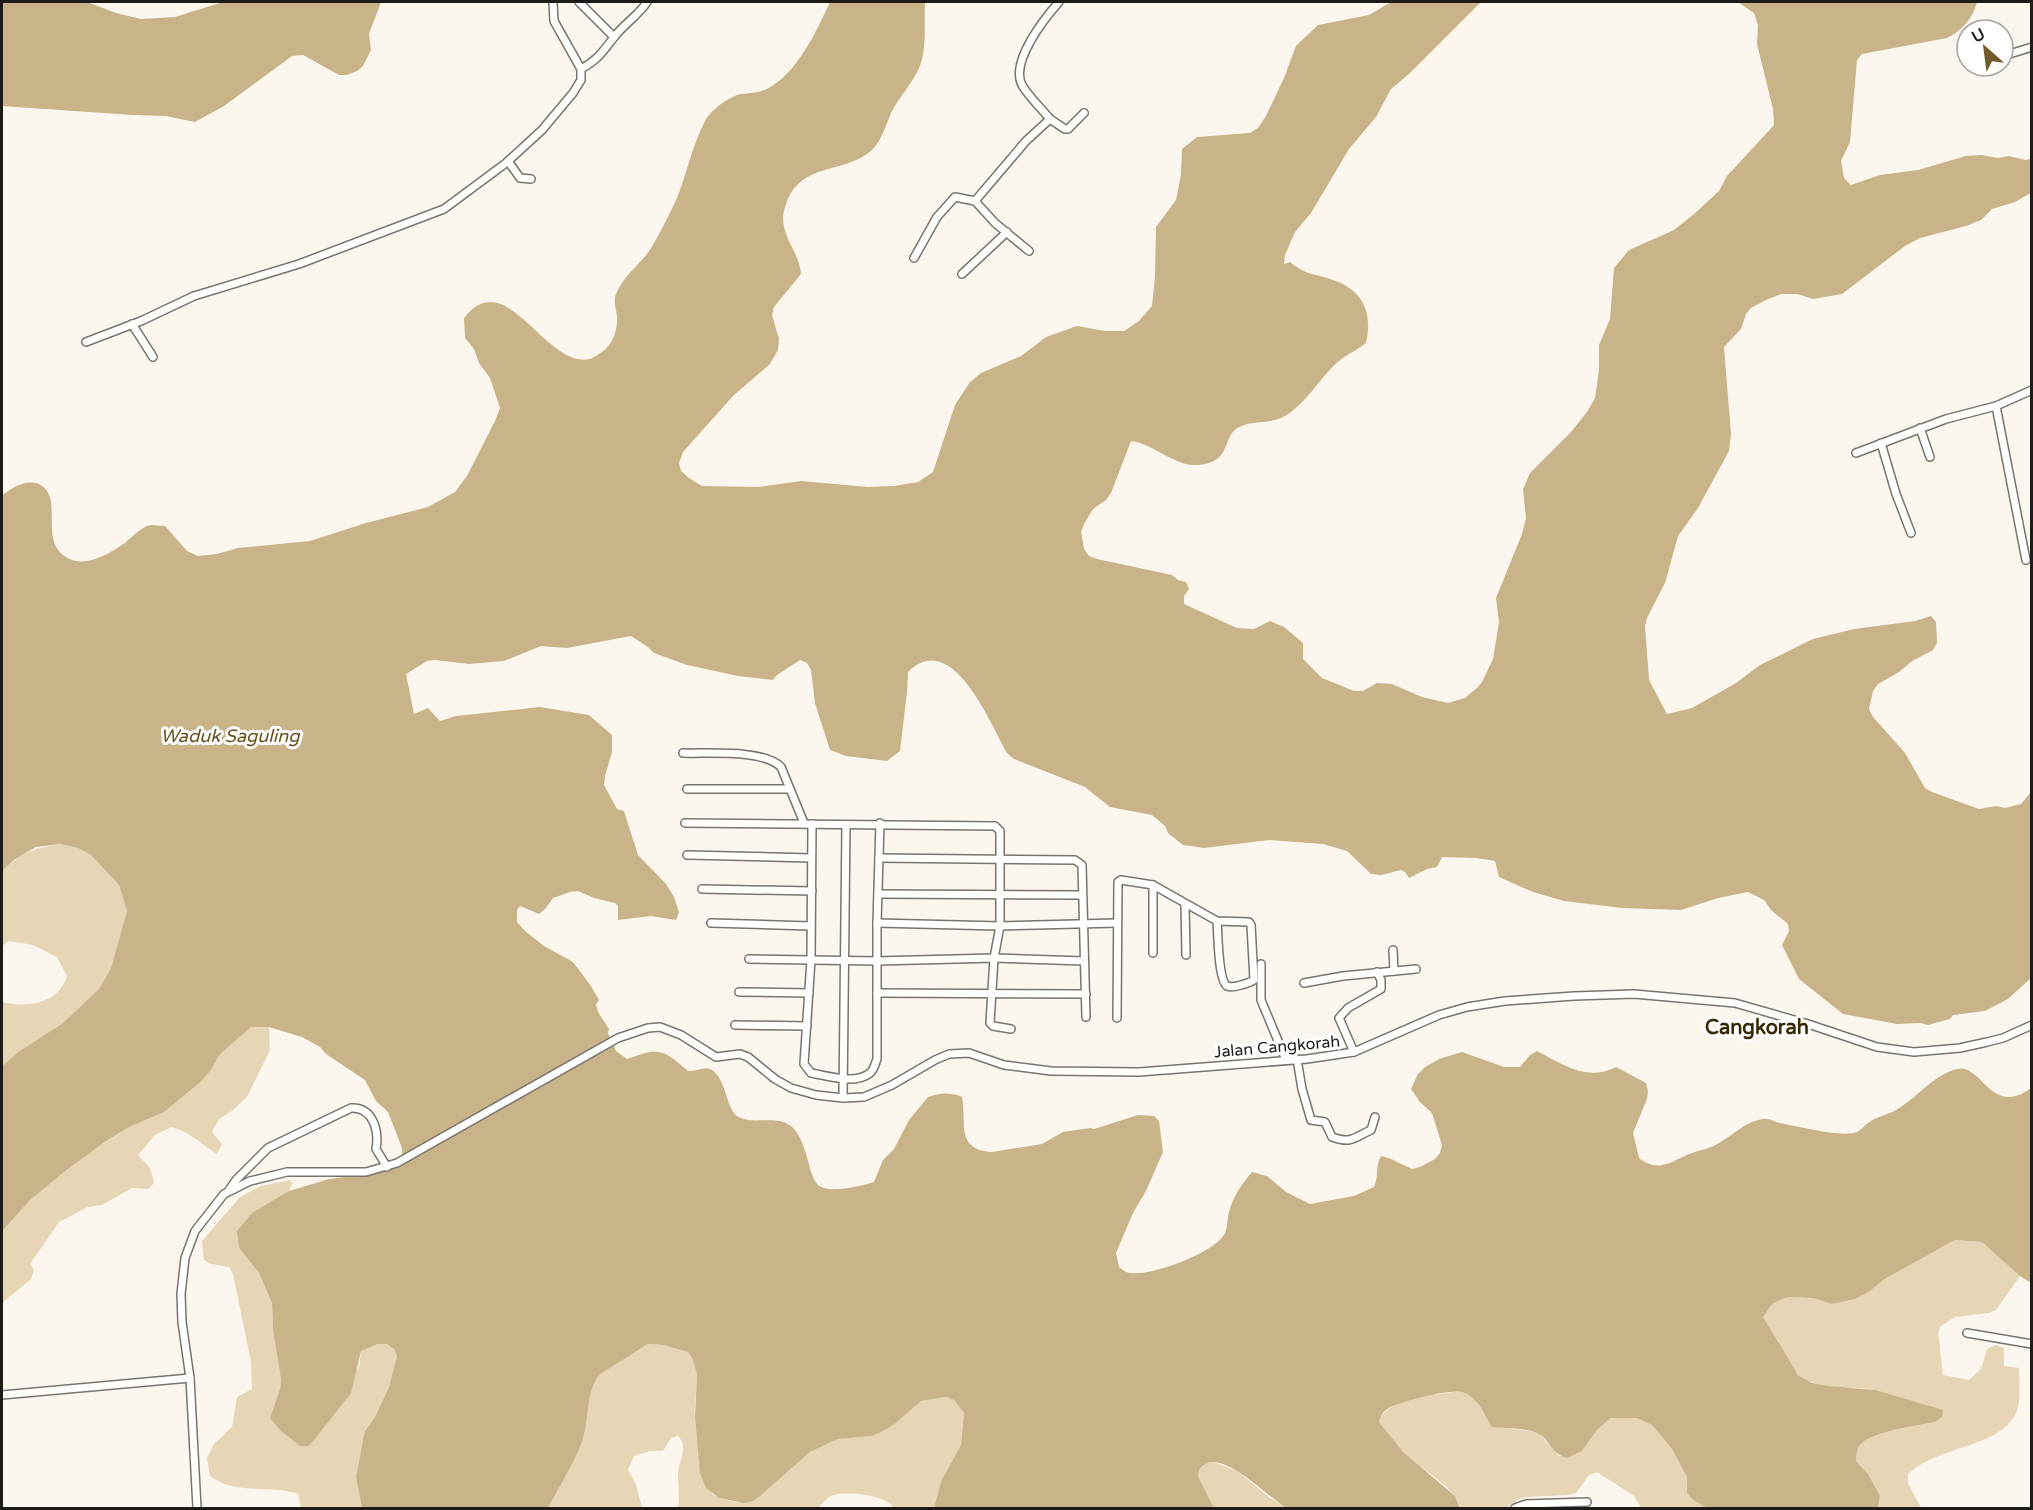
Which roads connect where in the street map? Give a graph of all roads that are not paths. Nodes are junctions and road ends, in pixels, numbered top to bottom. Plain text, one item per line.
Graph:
1 (553, 2) edge
2 (579, 2) edge
3 (647, 2) edge
4 (1059, 2) edge
5 (614, 37) junction
6 (2031, 47) edge
7 (2015, 52) edge
8 (581, 69) junction
9 (1084, 113) dead end
10 (1050, 119) junction
11 (507, 161) junction
12 (531, 179) dead end
13 (975, 201) junction
14 (1006, 232) junction
15 (1029, 251) dead end
16 (914, 258) dead end
17 (962, 274) dead end
18 (132, 324) junction
19 (86, 342) dead end
20 (153, 357) dead end
21 (2031, 390) edge
22 (1996, 406) junction
23 (1920, 429) junction
24 (1881, 443) junction
25 (1856, 453) dead end
26 (1930, 457) dead end
27 (1911, 533) dead end
28 (2026, 560) dead end
29 (683, 753) dead end
30 (687, 789) dead end
31 (789, 789) junction
32 (685, 823) dead end
33 (880, 823) junction
34 (808, 824) junction
35 (846, 825) junction
36 (687, 855) dead end
37 (811, 858) junction
38 (879, 858) junction
39 (1000, 861) junction
40 (1152, 885) junction
41 (702, 889) dead end
42 (812, 891) junction
43 (878, 894) junction
44 (1000, 895) junction
45 (1082, 895) junction
46 (1185, 904) junction
47 (1217, 921) junction
48 (711, 923) dead end
49 (877, 923) junction
50 (1083, 923) junction
51 (1118, 923) junction
52 (810, 926) junction
53 (1000, 926) junction
54 (1393, 950) dead end
55 (1153, 953) dead end
56 (1185, 956) dead end
57 (994, 958) junction
58 (749, 959) dead end
59 (843, 959) junction
60 (811, 960) junction
61 (877, 961) junction
62 (1084, 961) junction
63 (1262, 964) dead end
64 (1416, 969) dead end
65 (1394, 971) junction
66 (1377, 972) junction
67 (1304, 983) dead end
68 (739, 992) dead end
69 (808, 993) junction
70 (877, 993) junction
71 (992, 993) junction
72 (1086, 994) junction
73 (1086, 1017) dead end
74 (1117, 1018) dead end
75 (735, 1025) dead end
76 (2031, 1025) edge
77 (807, 1026) junction
78 (1011, 1029) dead end
79 (1354, 1052) junction
80 (1297, 1059) junction
81 (1286, 1060) junction
82 (843, 1079) junction
83 (843, 1098) junction
84 (1375, 1117) dead end
85 (387, 1167) junction
86 (228, 1192) junction
87 (1967, 1333) dead end
88 (2031, 1344) edge
89 (190, 1378) junction
90 (2, 1395) edge
91 (1587, 1502) dead end
92 (197, 1509) edge
93 (1515, 1509) edge

1 - 8 street
2 - 5 street
3 - 5 street
4 - 10 street
5 - 8 street
6 - 7 street
8 - 11 street
9 - 10 street
10 - 13 street
11 - 12 street
11 - 18 street
13 - 14 street
13 - 16 street
14 - 15 street
14 - 17 street
18 - 19 street
18 - 20 street
21 - 22 street
22 - 23 street
22 - 28 street
23 - 24 street
23 - 26 street
24 - 25 street
24 - 27 street
29 - 31 street
30 - 31 street
31 - 34 street
32 - 34 street
33 - 35 street
33 - 38 street
33 - 39 street
34 - 35 street
34 - 37 street
35 - 59 street
36 - 37 street
37 - 42 street
38 - 39 street
38 - 43 street
39 - 44 street
39 - 45 street
40 - 46 street
40 - 51 street
40 - 55 street
41 - 42 street
42 - 52 street
43 - 44 street
43 - 49 street
44 - 45 street
44 - 53 street
45 - 50 street
46 - 47 street
46 - 56 street
47 - 47 street
48 - 52 street
49 - 53 street
49 - 61 street
50 - 51 street
50 - 53 street
50 - 62 street
51 - 74 street
52 - 60 street
53 - 57 street
54 - 65 street
57 - 61 street
57 - 62 street
57 - 71 street
58 - 60 street
59 - 60 street
59 - 61 street
59 - 82 street
60 - 69 street
61 - 70 street
62 - 72 street
63 - 81 street
64 - 65 street
65 - 66 street
66 - 67 street
66 - 79 street
68 - 69 street
69 - 77 street
70 - 71 street
70 - 82 street
71 - 72 street
71 - 78 street
72 - 73 street
75 - 77 street
76 - 79 street, Jalan Cangkorah
77 - 82 street
79 - 80 street, Jalan Cangkorah
80 - 81 street, Jalan Cangkorah
80 - 84 street
81 - 83 street, Jalan Cangkorah
82 - 83 street
83 - 85 street, Jalan Cangkorah
85 - 86 street
85 - 86 street
86 - 89 street
87 - 88 street
89 - 90 street
89 - 92 street
91 - 93 street

